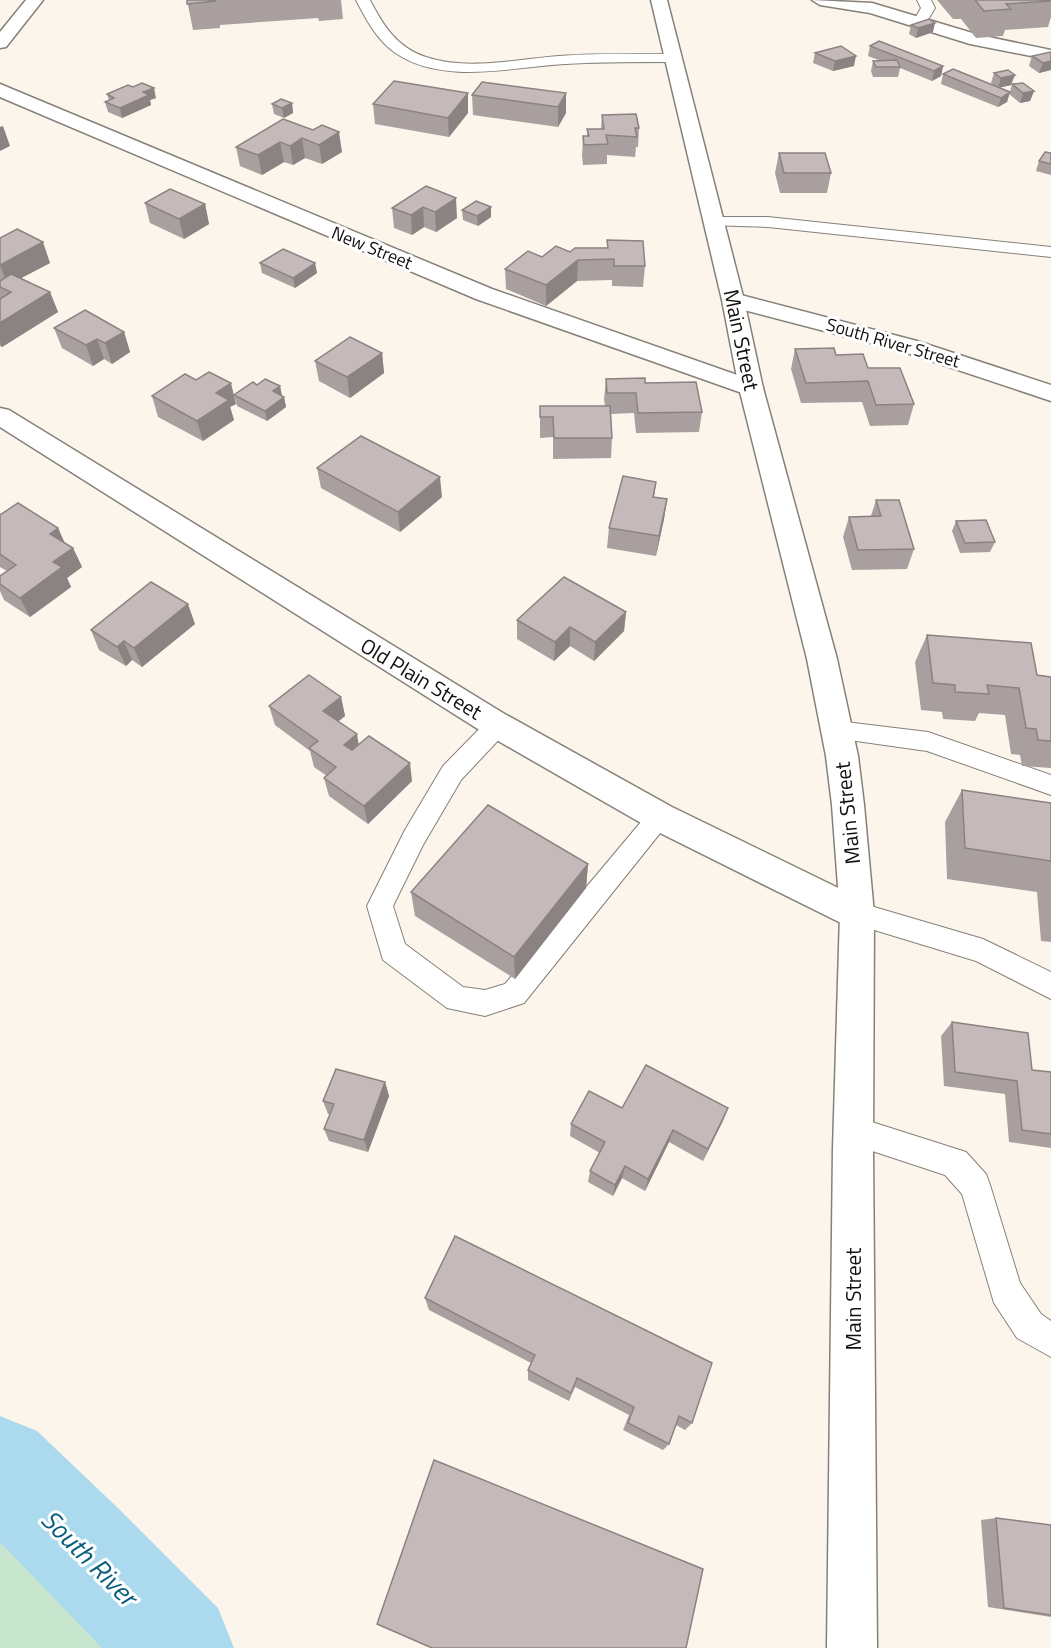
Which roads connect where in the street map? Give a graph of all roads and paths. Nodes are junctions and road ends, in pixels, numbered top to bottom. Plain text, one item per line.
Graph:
1 (35, 0) edge
2 (363, 0) edge
3 (659, 0) edge
4 (820, 0) edge
5 (924, 0) edge
6 (849, 2) edge
7 (920, 22) junction
8 (0, 43) edge
9 (1051, 55) edge
10 (675, 58) junction
11 (0, 90) edge
12 (714, 222) junction
13 (1051, 252) edge
14 (733, 300) junction
15 (751, 388) junction
16 (1051, 393) edge
17 (0, 416) edge
18 (498, 725) junction
19 (837, 730) junction
20 (1051, 785) edge
21 (660, 817) junction
22 (857, 914) junction
23 (1051, 986) edge
24 (853, 1131) junction
25 (1051, 1340) edge
26 (852, 1648) edge

1 - 8 street
2 - 10 lane
3 - 10 street, Main Street
4 - 6 street
5 - 7 lane
6 - 7 street
7 - 9 street
10 - 12 street, Main Street
11 - 15 street, New Street
12 - 13 lane
12 - 14 street, Main Street
14 - 15 street, Main Street
14 - 16 street, South River Street
15 - 19 street, Main Street
17 - 18 street, Old Plain Street
18 - 21 street, Old Plain Street
18 - 21 lane
19 - 20 lane
19 - 22 street, Main Street
21 - 22 street, Old Plain Street
22 - 23 lane
22 - 24 street, Main Street
24 - 25 lane
24 - 26 street, Main Street

